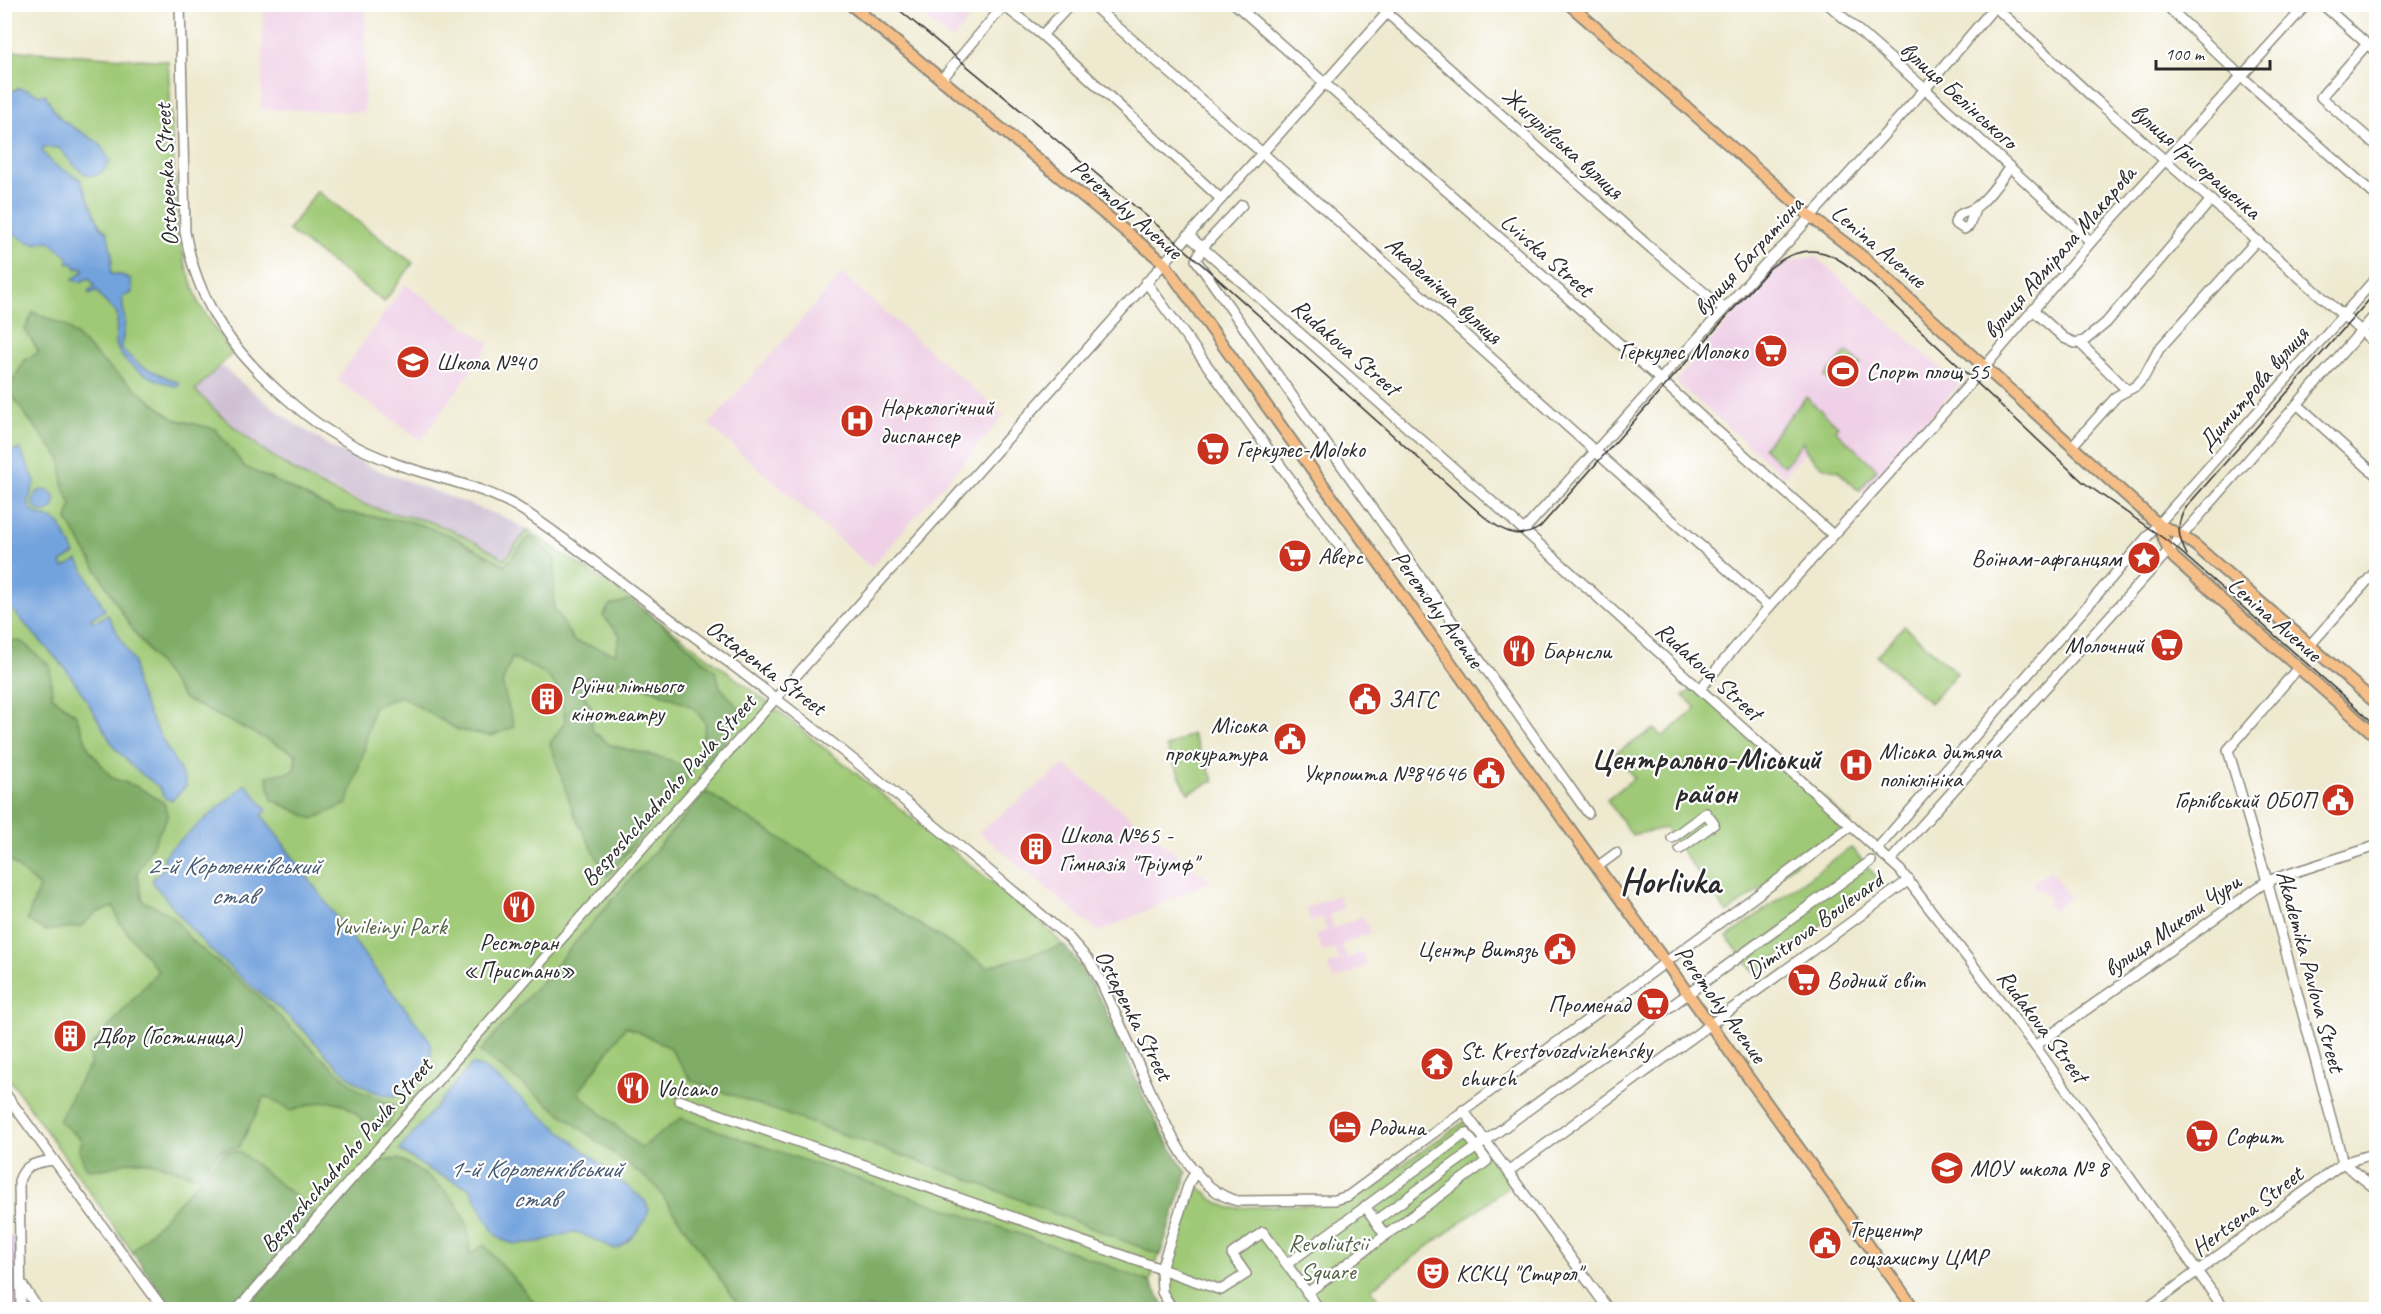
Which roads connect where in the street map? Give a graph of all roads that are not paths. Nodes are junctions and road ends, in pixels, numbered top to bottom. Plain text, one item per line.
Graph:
1 (180, 4) edge
2 (850, 4) edge
3 (1071, 4) edge
4 (1091, 4) edge
5 (1235, 4) edge
6 (1377, 4) edge
7 (1395, 4) edge
8 (1569, 4) edge
9 (1828, 4) edge
10 (2165, 4) edge
11 (2307, 4) edge
12 (2322, 4) edge
13 (1005, 5) edge
14 (1995, 5) edge
15 (1387, 13) junction
16 (1042, 35) junction
17 (2367, 44) junction
18 (2376, 52) edge
19 (2241, 76) junction
20 (941, 80) junction
21 (1324, 84) junction
22 (1925, 89) junction
23 (2376, 145) edge
24 (1262, 153) junction
25 (2165, 160) junction
26 (2010, 167) junction
27 (2376, 196) edge
28 (1221, 199) junction
29 (2211, 200) junction
30 (1242, 205) dead end
31 (1975, 208) dead end
32 (1810, 216) junction
33 (1188, 235) junction
34 (2257, 240) junction
35 (2091, 242) junction
36 (1202, 249) junction
37 (1164, 263) junction
38 (2376, 278) edge
39 (1146, 282) junction
40 (1724, 309) junction
41 (2033, 310) junction
42 (2376, 314) edge
43 (2343, 315) junction
44 (2361, 331) junction
45 (2079, 342) junction
46 (2376, 344) edge
47 (1984, 368) junction
48 (1661, 381) junction
49 (2127, 390) junction
50 (2297, 404) junction
51 (2072, 446) junction
52 (1596, 452) junction
53 (2376, 475) edge
54 (2158, 524) junction
55 (1524, 530) junction
56 (1833, 535) junction
57 (2182, 536) junction
58 (2169, 550) junction
59 (1346, 555) dead end
60 (2376, 571) edge
61 (1769, 607) junction
62 (2310, 645) junction
63 (2298, 668) junction
64 (1700, 689) junction
65 (777, 698) junction
66 (2376, 703) edge
67 (2376, 736) edge
68 (1720, 812) dead end
69 (1588, 813) dead end
70 (1710, 819) junction
71 (1851, 826) junction
72 (1672, 838) dead end
73 (2376, 846) edge
74 (1680, 849) dead end
75 (1877, 849) junction
76 (1616, 853) dead end
77 (1870, 861) dead end
78 (1890, 861) junction
79 (1597, 867) junction
80 (1909, 880) junction
81 (2267, 881) junction
82 (1666, 963) junction
83 (1688, 993) junction
84 (1710, 1025) junction
85 (2036, 1046) junction
86 (4, 1092) edge
87 (679, 1100) dead end
88 (1463, 1110) junction
89 (1486, 1141) junction
90 (1477, 1148) junction
91 (2376, 1153) edge
92 (53, 1160) junction
93 (2343, 1163) junction
94 (1196, 1171) junction
95 (1509, 1171) junction
96 (2376, 1189) edge
97 (1365, 1206) junction
98 (1375, 1221) junction
99 (1384, 1234) junction
100 (1287, 1264) junction
101 (1161, 1269) junction
102 (2198, 1272) junction
103 (21, 1284) junction
104 (1308, 1293) junction
105 (21, 1310) edge
106 (39, 1310) edge
107 (164, 1310) edge
108 (237, 1310) edge
109 (1173, 1310) edge
110 (1320, 1310) edge
111 (1609, 1310) edge
112 (1914, 1310) edge
113 (2145, 1310) edge
114 (2225, 1310) edge

1 - 65 street, Ostapenka Street
2 - 20 main road, Peremohy Avenue
3 - 16 street
4 - 24 street, Академічна вулиця
5 - 21 street, Lvivska Street
6 - 15 street, Жигулівська вулиця
7 - 15 street, Besposhchadnoho Pavla Street
8 - 32 main road, Lenina Avenue
9 - 22 street, вулиця Бєлінського
10 - 19 street
11 - 19 street, вулиця Адмірала Макарова
12 - 17 street
13 - 16 street
13 - 20 street
14 - 22 street, вулиця Багратіона
14 - 25 street, вулиця Григоращенка
15 - 21 street, Besposhchadnoho Pavla Street
15 - 40 street, Жигулівська вулиця
16 - 28 street
17 - 18 street
17 - 23 street
19 - 25 street, вулиця Адмірала Макарова
19 - 27 street
20 - 37 main road, Peremohy Avenue
21 - 24 street, Besposhchadnoho Pavla Street
21 - 48 street, Lvivska Street
22 - 26 street, вулиця Бєлінського
22 - 32 street, вулиця Багратіона
24 - 28 street, Besposhchadnoho Pavla Street
24 - 52 street, Академічна вулиця
25 - 29 street, вулиця Григоращенка
25 - 35 street, вулиця Адмірала Макарова
26 - 31 street, вулиця Бєлінського
26 - 35 street, вулиця Бєлінського
28 - 33 street, Besposhchadnoho Pavla Street
29 - 34 street, вулиця Григоращенка
29 - 45 street
30 - 36 street
32 - 40 street, вулиця Багратіона
32 - 47 main road, Lenina Avenue
33 - 36 street, Rudakova Street
33 - 37 street, Besposhchadnoho Pavla Street
34 - 43 street, вулиця Григоращенка
34 - 49 street
35 - 41 street, вулиця Адмірала Макарова
36 - 55 street, Rudakova Street
36 - 69 street
37 - 39 street, Besposhchadnoho Pavla Street
37 - 79 main road, Peremohy Avenue
38 - 43 street, Димитрова вулиця
39 - 59 street
39 - 65 street, Besposhchadnoho Pavla Street
40 - 48 street, вулиця Багратіона
41 - 45 street
41 - 47 street, вулиця Адмірала Макарова
42 - 44 street, Димитрова вулиця
43 - 44 street, вулиця Григоращенка
43 - 54 street, Димитрова вулиця
44 - 46 street, вулиця Григоращенка
44 - 50 street, Димитрова вулиця
45 - 49 street
47 - 51 main road, Lenina Avenue
47 - 56 street, вулиця Адмірала Макарова
48 - 52 street, вулиця Багратіона
48 - 56 street, Lvivska Street
49 - 51 street
50 - 53 street
50 - 57 street, Димитрова вулиця
51 - 54 main road, Lenina Avenue
52 - 55 street, вулиця Багратіона
52 - 61 street, Академічна вулиця
54 - 57 main road, Lenina Avenue
54 - 58 main road, Lenina Avenue
54 - 75 street, Dimitrova Boulevard
55 - 64 street, Rudakova Street
56 - 61 street, вулиця Адмірала Макарова
57 - 58 street, Димитрова вулиця
57 - 62 main road, Lenina Avenue
58 - 63 main road, Lenina Avenue
58 - 78 street, Dimitrova Boulevard
60 - 62 street
61 - 64 street, вулиця Адмірала Макарова
62 - 66 main road, Lenina Avenue
63 - 67 main road, Lenina Avenue
63 - 81 street, Akademika Pavlova Street
64 - 71 street, Rudakova Street
65 - 94 street, Ostapenka Street
65 - 108 street, Besposhchadnoho Pavla Street
68 - 70 street
70 - 72 street
70 - 74 street
71 - 75 street, Rudakova Street
71 - 82 street
73 - 81 street, вулиця Миколи Чури
75 - 78 street, Rudakova Street
76 - 79 street
77 - 83 street
78 - 80 street, Rudakova Street
79 - 82 main road, Peremohy Avenue
80 - 84 street, Dimitrova Boulevard
80 - 85 street, Rudakova Street
81 - 85 street, вулиця Миколи Чури
81 - 93 street, Akademika Pavlova Street
82 - 83 main road, Peremohy Avenue
82 - 88 street
83 - 84 main road, Peremohy Avenue
83 - 89 street
84 - 95 street, Dimitrova Boulevard
84 - 112 main road, Peremohy Avenue
85 - 102 street, Rudakova Street
86 - 92 street
87 - 101 street
88 - 89 street
88 - 94 street, Ostapenka Street
89 - 90 street
89 - 95 street
90 - 97 street
90 - 98 street
90 - 99 street
91 - 93 street, Hertsena Street
92 - 103 street
92 - 107 street
93 - 96 street
93 - 102 street, Hertsena Street
94 - 101 street
95 - 111 street
97 - 98 street
97 - 100 street
98 - 99 street
99 - 104 street
100 - 101 street
100 - 104 street
101 - 109 street
102 - 113 street, Hertsena Street
102 - 114 street, Rudakova Street
103 - 105 street
103 - 106 street
104 - 110 street

